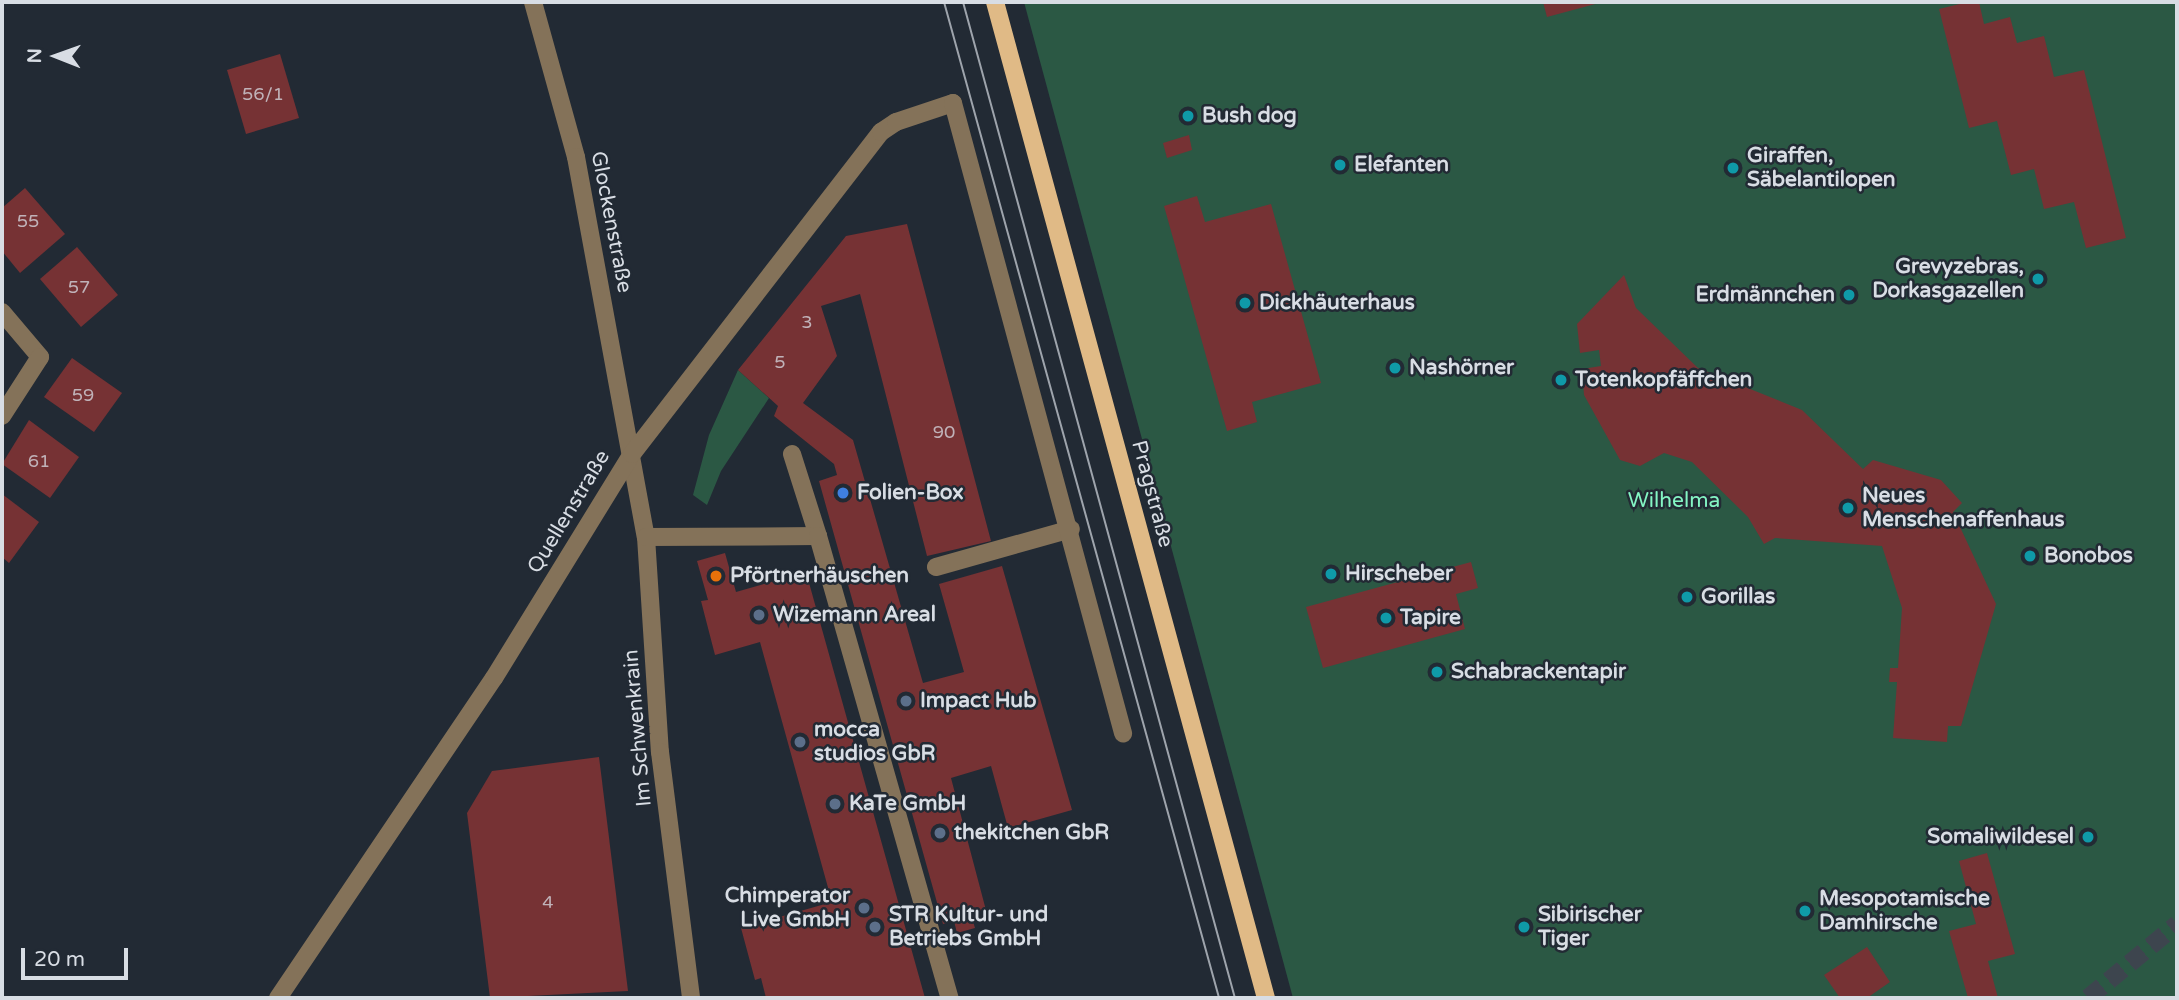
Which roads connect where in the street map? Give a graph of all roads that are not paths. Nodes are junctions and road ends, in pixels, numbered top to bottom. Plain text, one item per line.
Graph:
1 (533, 2) edge
2 (995, 2) edge
3 (2, 312) edge
4 (2, 416) edge
5 (632, 454) junction
6 (792, 454) dead end
7 (1071, 530) junction
8 (818, 536) junction
9 (646, 537) junction
10 (936, 567) dead end
11 (1123, 733) dead end
12 (278, 998) edge
13 (691, 998) edge
14 (950, 998) edge
15 (1266, 998) edge

1 - 5 street, Glockenstraße
2 - 15 main road, Pragstraße
3 - 4 street
5 - 7 street, Quellenstraße
5 - 9 street, Im Schwenkrain
5 - 12 street, Quellenstraße
6 - 8 street
7 - 10 street
7 - 11 street
8 - 9 street
8 - 14 street
9 - 13 street, Im Schwenkrain

